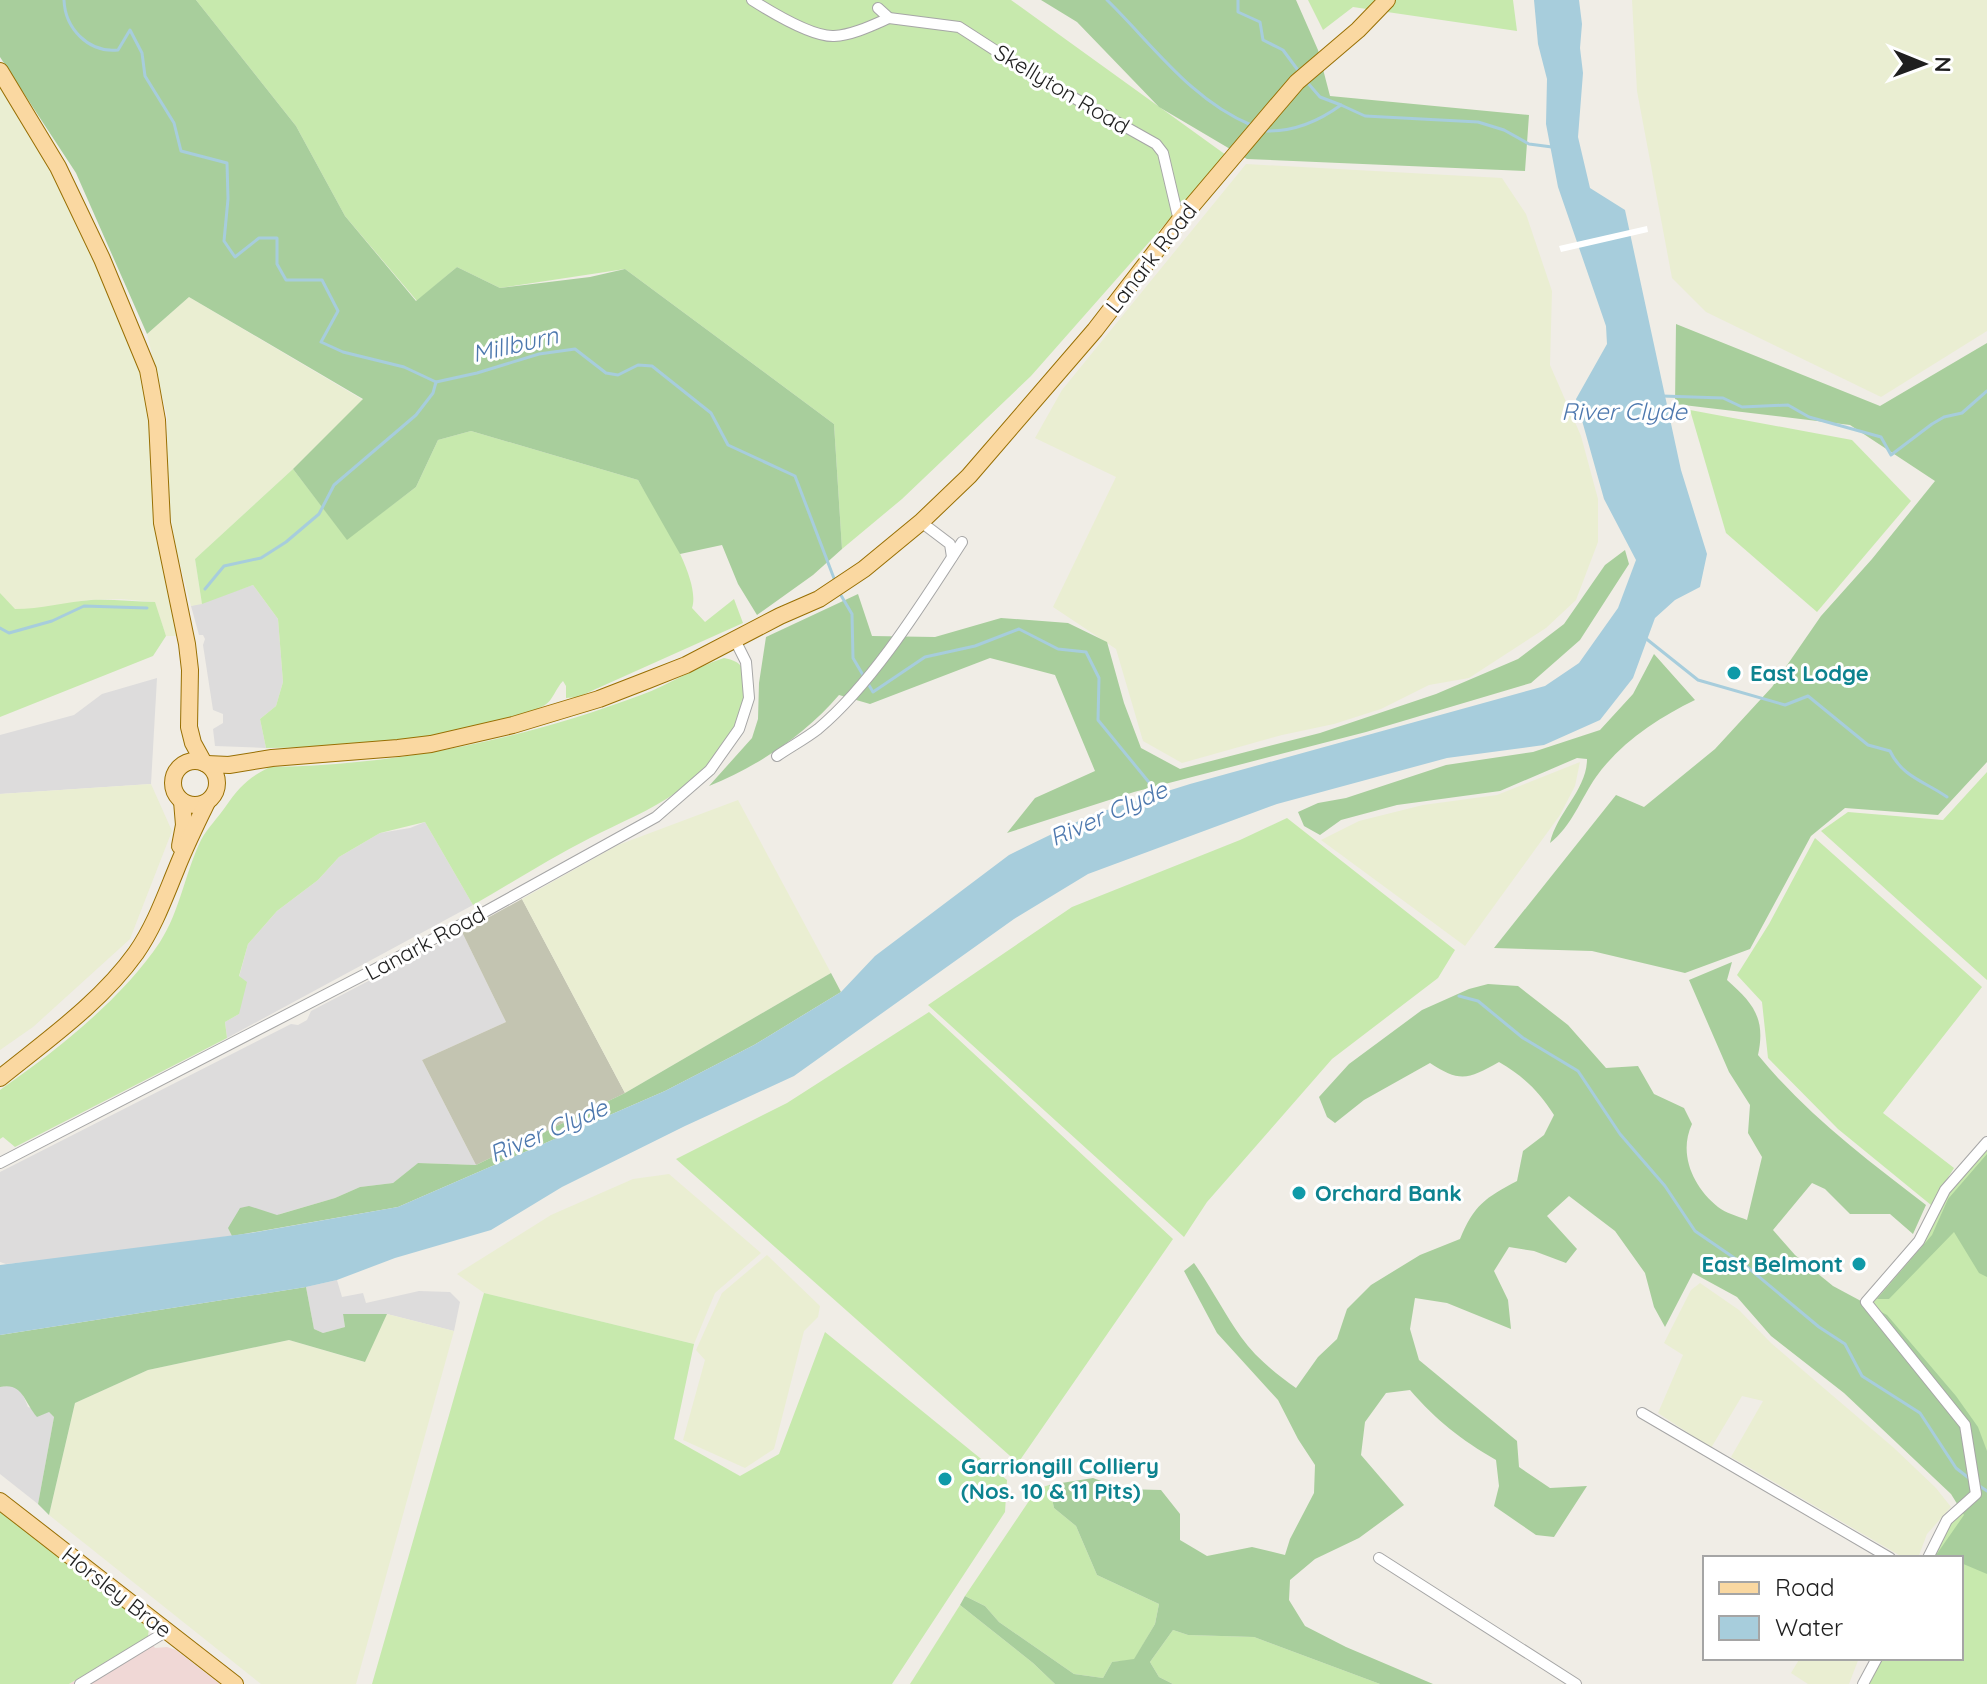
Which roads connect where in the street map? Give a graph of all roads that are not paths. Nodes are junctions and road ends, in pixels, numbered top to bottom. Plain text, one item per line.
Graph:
1 (752, 0) edge
2 (1387, 0) edge
3 (878, 8) dead end
4 (889, 18) junction
5 (0, 71) edge
6 (1179, 221) junction
7 (921, 522) junction
8 (962, 542) dead end
9 (952, 557) junction
10 (735, 640) junction
11 (189, 727) junction
12 (777, 756) dead end
13 (206, 764) junction
14 (250, 764) junction
15 (176, 772) junction
16 (211, 797) junction
17 (182, 801) junction
18 (176, 871) junction
19 (0, 1078) edge
20 (1987, 1142) edge
21 (0, 1163) edge
22 (1642, 1413) dead end
23 (0, 1501) edge
24 (1887, 1556) edge
25 (1929, 1556) edge
26 (1379, 1558) dead end
27 (167, 1631) junction
28 (1876, 1660) edge
29 (80, 1684) edge
30 (235, 1684) edge
31 (1576, 1684) edge
32 (1863, 1684) edge

1 - 4 street, Skellyton Road
2 - 6 main road, Lanark Road
3 - 4 street
4 - 6 street, Skellyton Road
5 - 11 main road
6 - 7 main road, Lanark Road
7 - 9 street
7 - 10 main road, Lanark Road
8 - 9 street
9 - 12 street
10 - 14 main road, Lanark Road
10 - 21 street, Lanark Road
11 - 13 main road
11 - 15 main road
13 - 14 main road, Lanark Road
13 - 15 main road
13 - 16 main road
14 - 16 main road, Lanark Road
15 - 17 main road
16 - 17 main road
16 - 18 main road
17 - 18 main road
18 - 19 main road
20 - 25 street
22 - 24 street
23 - 27 main road, Horsley Brae
26 - 31 street
27 - 29 street
27 - 30 main road, Horsley Brae
28 - 32 street

